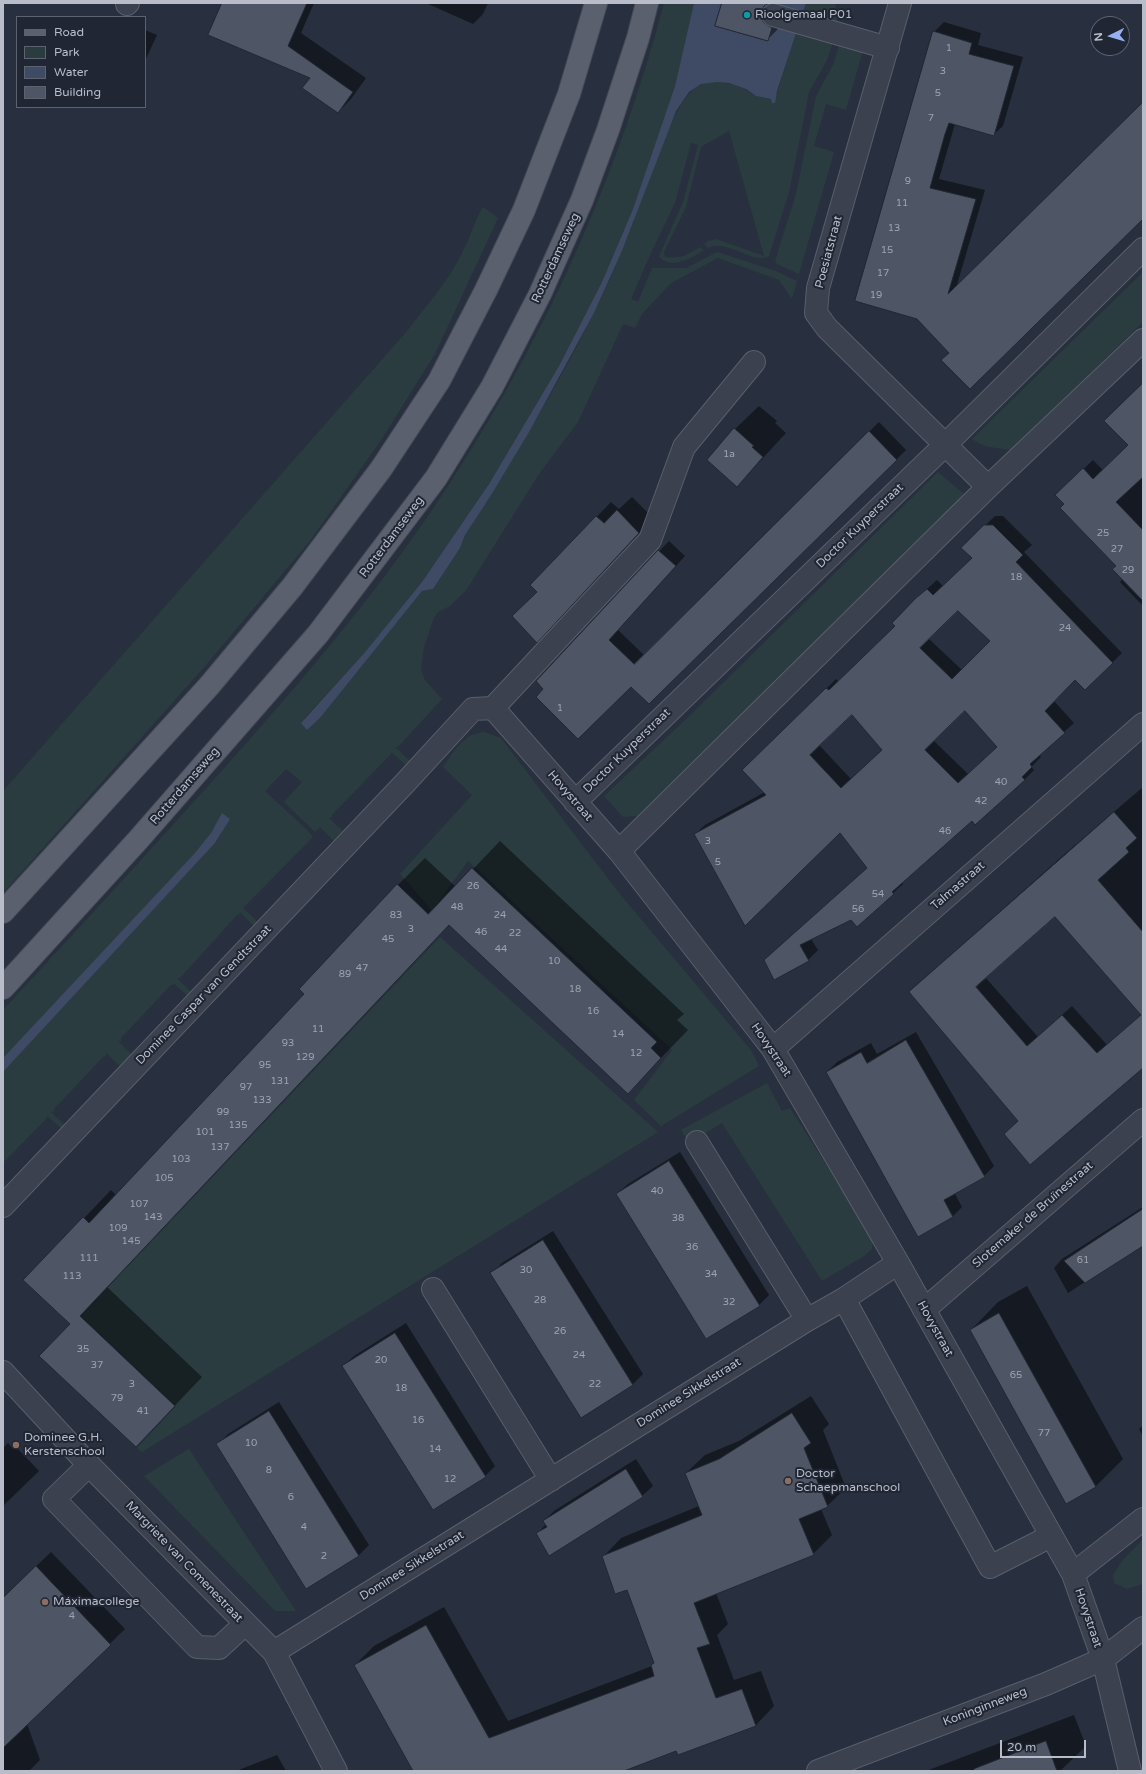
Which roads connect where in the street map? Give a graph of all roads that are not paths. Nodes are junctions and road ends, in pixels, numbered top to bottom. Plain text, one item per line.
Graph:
1 (596, 3) edge
2 (647, 3) edge
3 (900, 3) edge
4 (772, 15) dead end
5 (888, 48) junction
6 (1143, 249) edge
7 (1143, 340) edge
8 (754, 362) dead end
9 (945, 445) junction
10 (988, 488) junction
11 (492, 708) junction
12 (1143, 724) edge
13 (575, 802) junction
14 (619, 851) junction
15 (3, 912) edge
16 (3, 988) edge
17 (773, 1049) junction
18 (1143, 1120) edge
19 (697, 1142) dead end
20 (3, 1206) edge
21 (898, 1264) junction
22 (433, 1290) dead end
23 (844, 1299) junction
24 (924, 1310) junction
25 (807, 1320) junction
26 (3, 1372) edge
27 (89, 1465) junction
28 (551, 1480) junction
29 (1143, 1519) edge
30 (1051, 1536) junction
31 (1073, 1574) junction
32 (245, 1624) junction
33 (1143, 1628) edge
34 (274, 1652) junction
35 (1103, 1659) junction
36 (336, 1771) edge
37 (818, 1771) edge
38 (1130, 1771) edge

1 - 15 main road
2 - 16 main road, Rotterdamseweg
3 - 5 street, Poesiatstraat
4 - 5 street
5 - 9 street, Poesiatstraat
6 - 9 street, Doctor Kuyperstraat
7 - 10 street
8 - 11 street
9 - 10 street, Poesiatstraat
9 - 13 street, Doctor Kuyperstraat
10 - 14 street
11 - 13 street, Hovystraat
11 - 20 street, Dominee Caspar van Gendtstraat
12 - 17 street, Talmastraat
13 - 14 street, Hovystraat
14 - 17 street, Hovystraat
17 - 21 street, Hovystraat
18 - 24 street, Slotemaker de Bruïnestraat
19 - 25 street
21 - 23 street, Dominee Sikkelstraat
21 - 24 street, Hovystraat
22 - 28 street
23 - 25 street, Dominee Sikkelstraat
23 - 30 street
24 - 30 street, Hovystraat
25 - 28 street, Dominee Sikkelstraat
26 - 27 street, Margriete van Comenestraat
27 - 32 street, Margriete van Comenestraat
27 - 32 street
28 - 34 street, Dominee Sikkelstraat
29 - 31 street
30 - 31 street, Hovystraat
31 - 35 street, Hovystraat
32 - 34 street, Margriete van Comenestraat
33 - 35 street, Koninginneweg
34 - 36 street, Margriete van Comenestraat
35 - 37 street, Koninginneweg
35 - 38 street, Hovystraat

